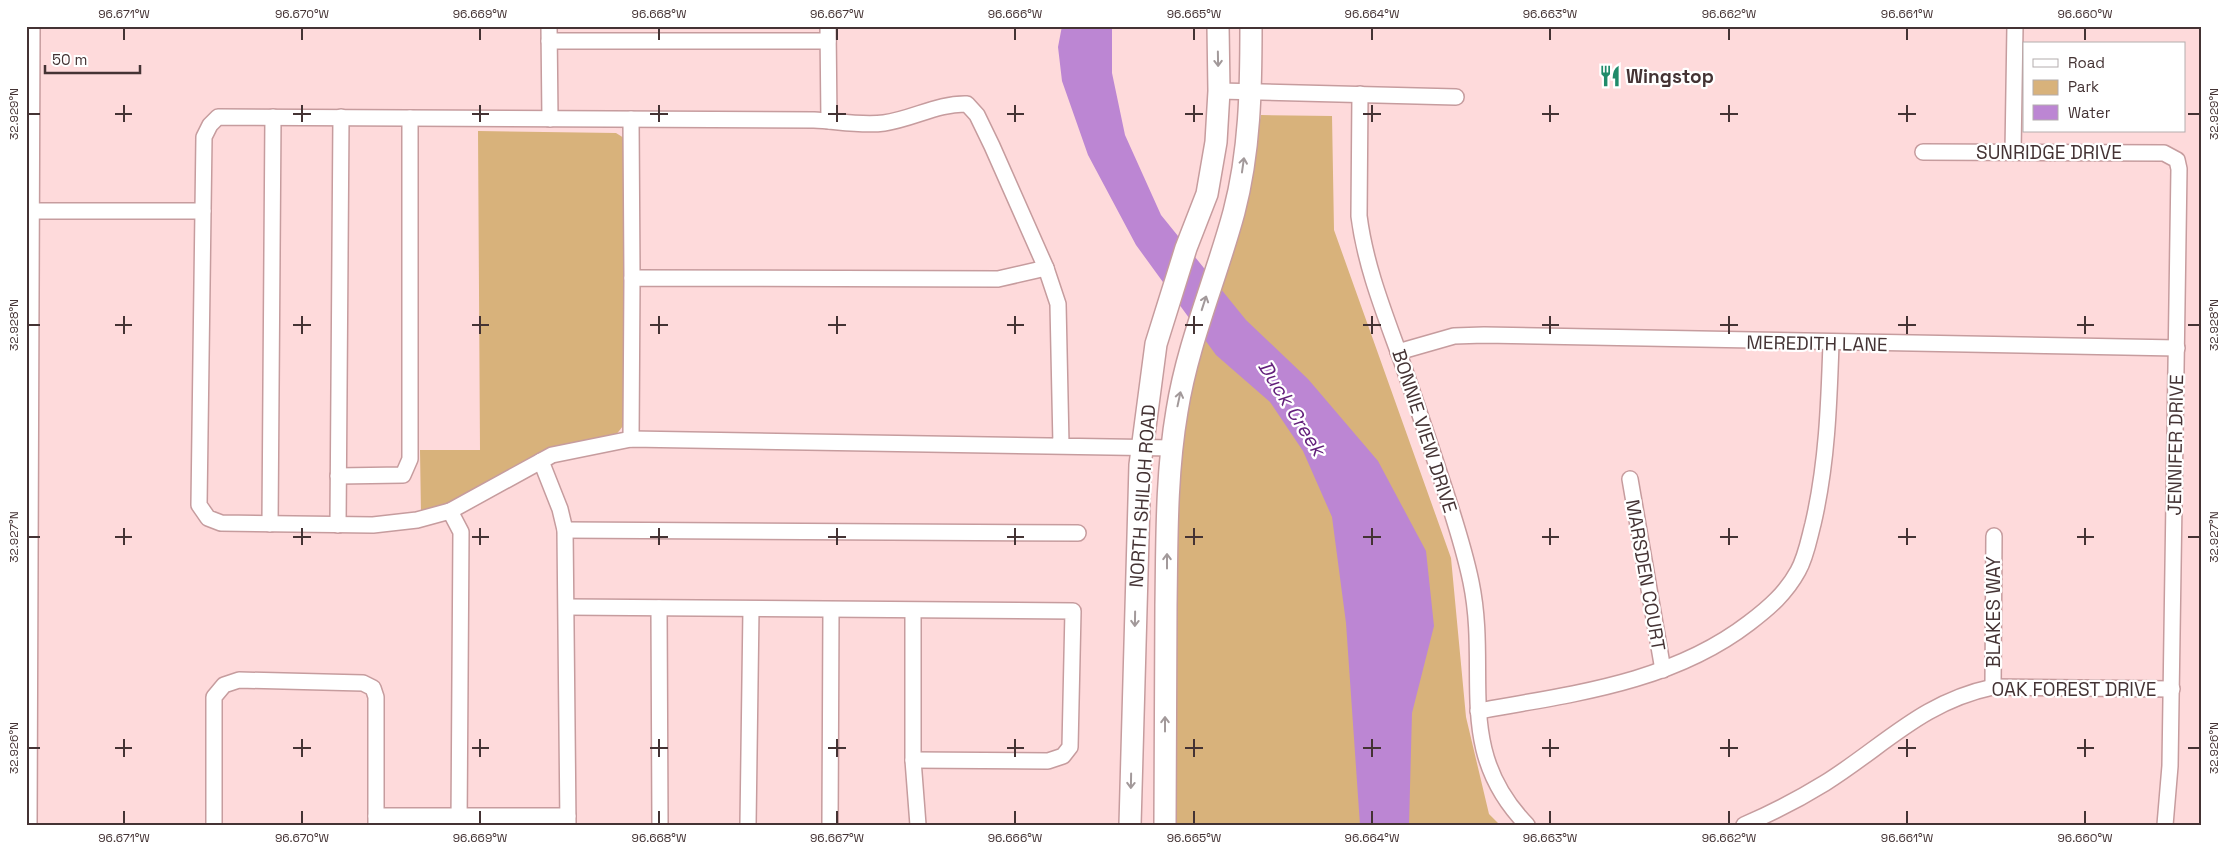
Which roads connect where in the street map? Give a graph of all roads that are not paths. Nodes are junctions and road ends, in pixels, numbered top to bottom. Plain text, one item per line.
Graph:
1 (32, 26) edge
2 (1218, 26) edge
3 (1251, 26) edge
4 (2015, 26) edge
5 (549, 34) edge
6 (828, 34) edge
7 (1218, 91) junction
8 (1251, 91) junction
9 (1360, 94) junction
10 (1456, 97) dead end
11 (29, 117) edge
12 (273, 117) junction
13 (341, 118) junction
14 (410, 118) junction
15 (550, 119) junction
16 (631, 119) junction
17 (829, 121) junction
18 (1923, 152) dead end
19 (2013, 152) junction
20 (2174, 157) joint
21 (203, 210) junction
22 (32, 211) junction
23 (1046, 268) junction
24 (632, 278) junction
25 (29, 285) edge
26 (1831, 343) junction
27 (1156, 344) junction
28 (2177, 348) junction
29 (1190, 350) junction
30 (1398, 352) junction
31 (631, 439) junction
32 (1061, 445) junction
33 (1142, 446) junction
34 (1173, 448) junction
35 (28, 450) edge
36 (541, 461) junction
37 (338, 476) junction
38 (1630, 479) dead end
39 (450, 511) junction
40 (270, 524) junction
41 (338, 525) junction
42 (565, 530) junction
43 (1078, 533) dead end
44 (1994, 536) dead end
45 (567, 607) junction
46 (660, 608) junction
47 (751, 609) junction
48 (831, 610) junction
49 (912, 611) junction
50 (28, 615) edge
51 (1663, 670) junction
52 (1993, 687) junction
53 (2172, 690) junction
54 (1478, 712) junction
55 (912, 760) junction
56 (28, 784) edge
57 (1772, 819) edge
58 (376, 820) edge
59 (459, 820) edge
60 (568, 820) edge
61 (29, 825) edge
62 (214, 825) edge
63 (660, 825) edge
64 (748, 825) edge
65 (830, 825) edge
66 (918, 825) edge
67 (1130, 825) edge
68 (1164, 825) edge
69 (1527, 825) edge
70 (1744, 825) edge
71 (2165, 825) edge

1 - 11 street
2 -> 7 main road, NORTH SHILOH ROAD
3 - 8 main road, NORTH SHILOH ROAD
4 - 19 street
5 - 6 street
5 - 15 street
6 - 17 street
7 - 8 street
7 - 27 main road, NORTH SHILOH ROAD
8 - 9 street
29 -> 8 main road, NORTH SHILOH ROAD
9 - 10 street
9 - 30 street, BONNIE VIEW DRIVE
11 - 22 street
12 - 13 street
12 - 21 street
12 - 40 street
13 - 14 street
13 - 37 street
14 - 15 street
14 - 37 street
15 - 16 street
16 - 17 street
16 - 24 street
17 - 23 street
18 - 19 street, SUNRIDGE DRIVE
19 - 20 street, SUNRIDGE DRIVE
20 - 28 street, JENNIFER DRIVE
21 - 22 street
21 - 40 street
22 - 25 street
23 - 24 street
23 - 32 street
24 - 31 street
25 - 35 street
26 - 28 street, MEREDITH LANE
26 - 30 street, MEREDITH LANE
26 - 51 street
27 - 29 main road
27 - 33 main road, NORTH SHILOH ROAD
28 - 53 street, JENNIFER DRIVE
34 -> 29 main road, NORTH SHILOH ROAD
30 - 54 street, BONNIE VIEW DRIVE
31 - 32 street
31 - 36 street
32 - 33 street
33 - 34 street
33 -> 67 main road, NORTH SHILOH ROAD
68 -> 34 main road, NORTH SHILOH ROAD
35 - 50 street
36 - 39 street
36 - 42 street
37 - 41 street
38 - 51 street, MARSDEN COURT
39 - 41 street
39 - 59 street
40 - 41 street
42 - 43 street
42 - 45 street
44 - 52 street, BLAKES WAY
45 - 46 street
45 - 60 street
46 - 47 street
46 - 63 street
47 - 48 street
47 - 64 street
48 - 49 street
48 - 65 street
49 - 55 street
49 - 55 street
50 - 56 street
51 - 54 street
52 - 53 street, OAK FOREST DRIVE
52 - 57 street, OAK FOREST DRIVE
53 - 71 street, JENNIFER DRIVE
54 - 69 street
55 - 66 street
56 - 61 street
57 - 70 street, OAK FOREST DRIVE
58 - 59 street
58 - 62 street
59 - 60 street

